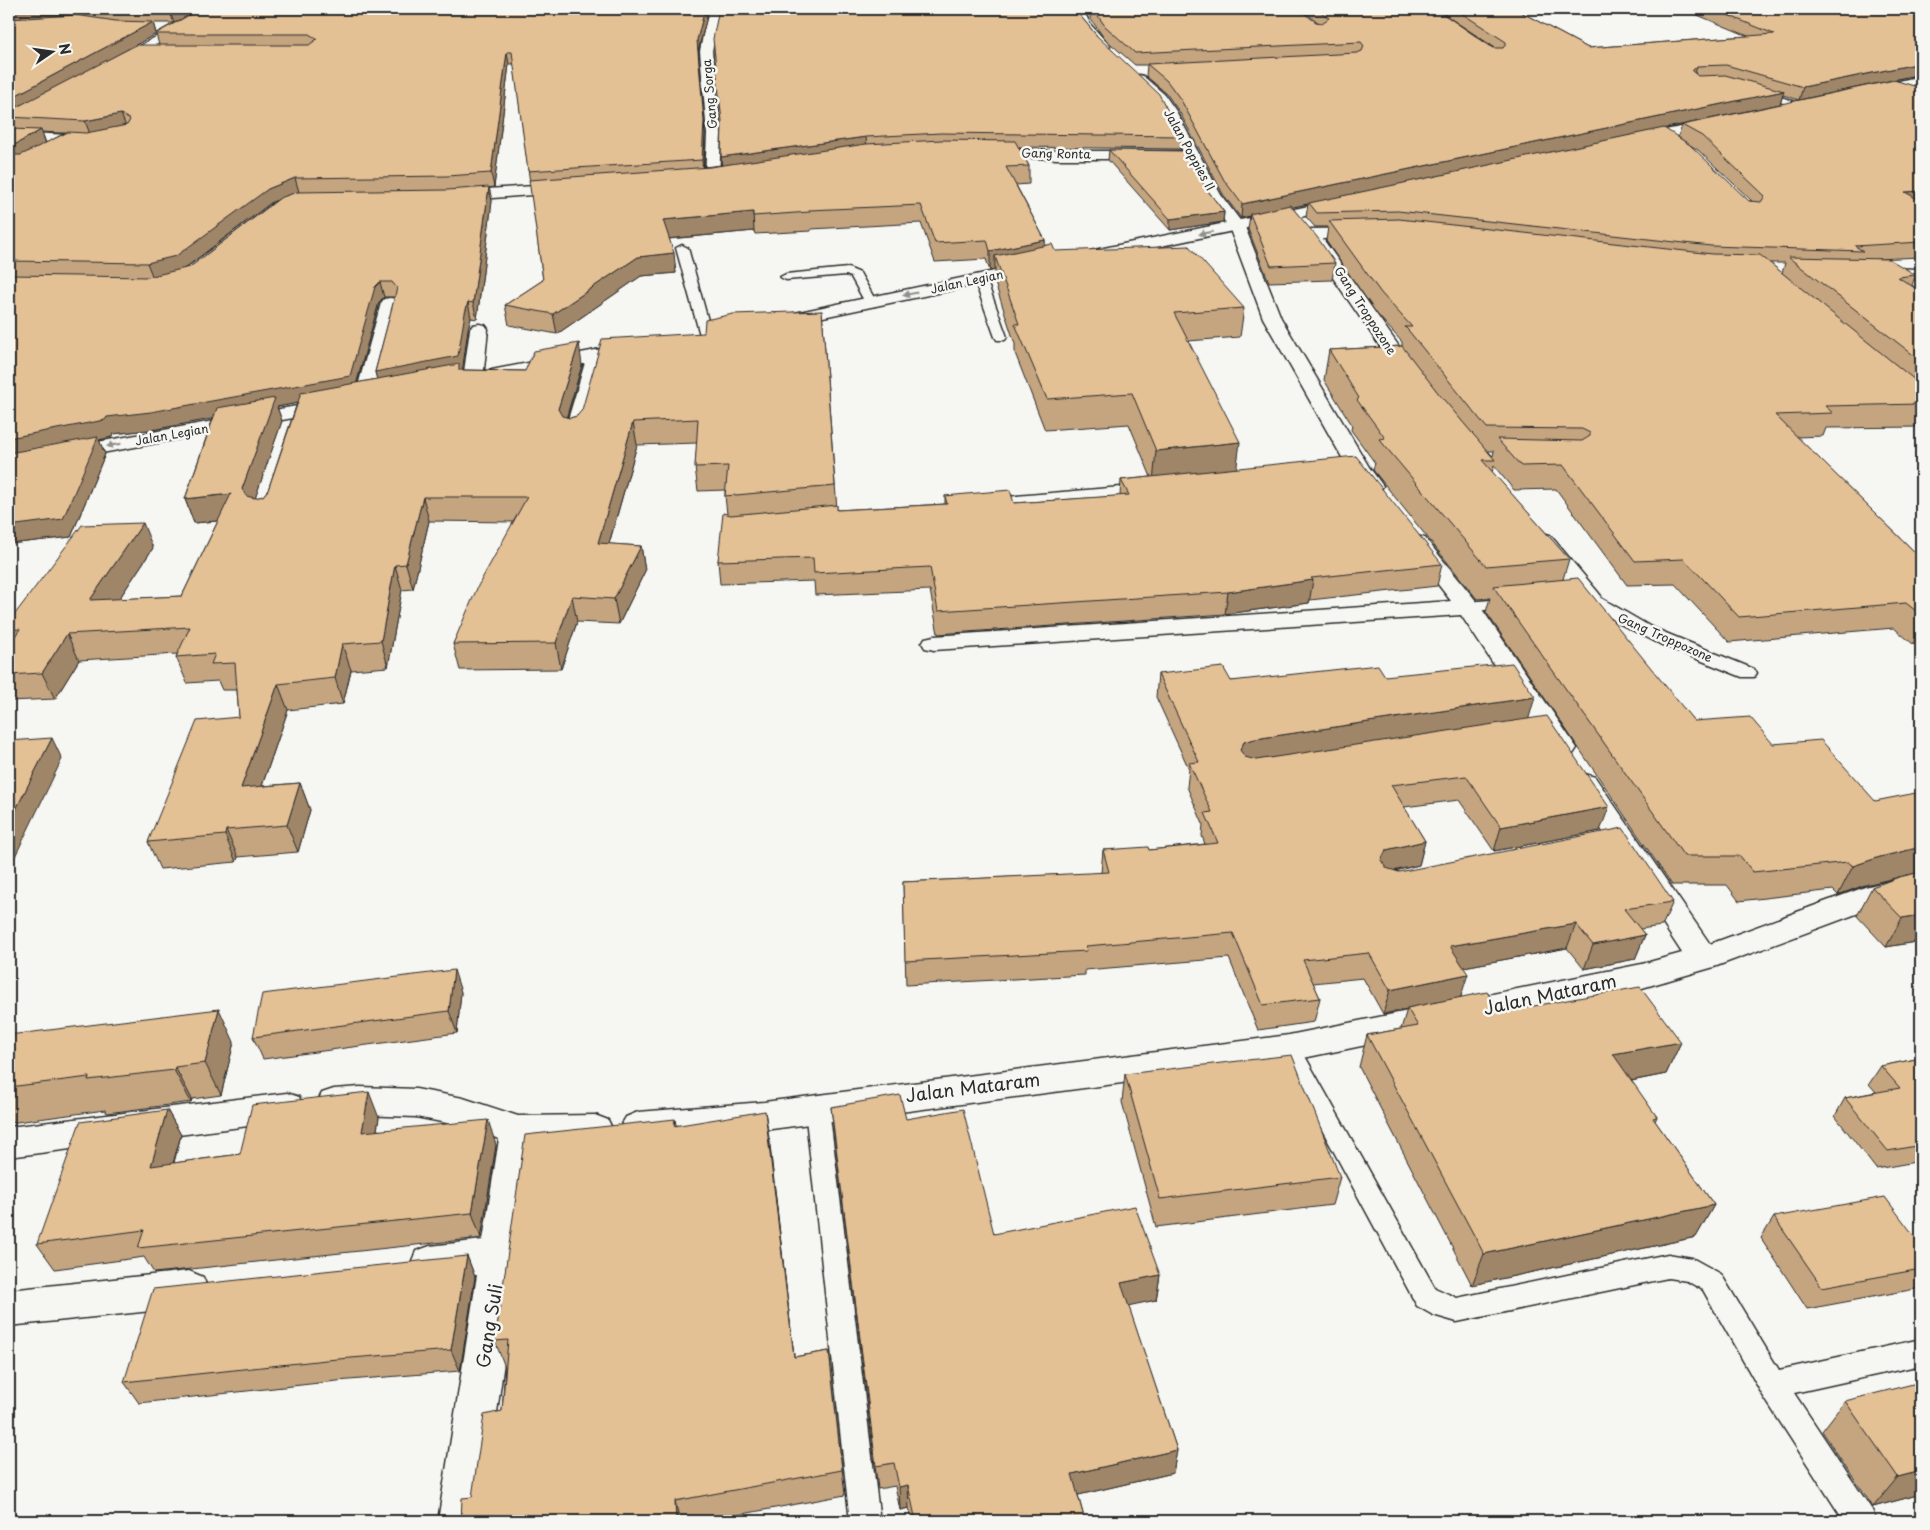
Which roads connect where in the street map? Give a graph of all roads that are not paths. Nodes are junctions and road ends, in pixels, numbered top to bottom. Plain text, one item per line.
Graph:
1 (213, 9) edge
2 (714, 9) edge
3 (1082, 11) edge
4 (158, 28) edge
5 (176, 29) junction
6 (135, 51) junction
7 (162, 52) edge
8 (1112, 53) edge
9 (102, 70) edge
10 (1151, 70) edge
11 (1918, 87) edge
12 (1743, 88) edge
13 (1856, 95) edge
14 (1821, 102) edge
15 (1803, 106) junction
16 (1766, 114) edge
17 (1738, 120) edge
18 (1663, 135) junction
19 (9, 136) edge
20 (103, 138) edge
21 (68, 140) junction
22 (1615, 144) edge
23 (1678, 144) edge
24 (44, 152) edge
25 (973, 152) edge
26 (1191, 155) junction
27 (730, 177) edge
28 (712, 179) junction
29 (693, 181) edge
30 (585, 188) edge
31 (441, 197) edge
32 (1362, 199) edge
33 (1294, 215) junction
34 (1237, 227) junction
35 (1382, 232) edge
36 (1311, 234) junction
37 (682, 248) dead end
38 (1077, 259) edge
39 (1048, 265) edge
40 (1862, 273) edge
41 (1921, 274) edge
42 (786, 277) dead end
43 (980, 279) junction
44 (390, 303) dead end
45 (871, 303) junction
46 (764, 324) edge
47 (479, 329) dead end
48 (725, 332) edge
49 (706, 335) junction
50 (1001, 337) dead end
51 (687, 339) edge
52 (651, 346) edge
53 (596, 356) junction
54 (473, 379) junction
55 (455, 383) edge
56 (1424, 395) edge
57 (382, 396) edge
58 (364, 400) junction
59 (574, 433) edge
60 (9, 464) edge
61 (1175, 488) edge
62 (1383, 499) edge
63 (959, 508) edge
64 (1528, 522) edge
65 (1407, 530) edge
66 (1589, 596) junction
67 (1566, 599) edge
68 (1527, 602) edge
69 (1468, 607) junction
70 (934, 643) dead end
71 (1748, 673) dead end
72 (1550, 727) junction
73 (1521, 732) edge
74 (1621, 839) junction
75 (1593, 844) edge
76 (1921, 884) edge
77 (1703, 959) junction
78 (1289, 1048) junction
79 (817, 1109) junction
80 (518, 1131) junction
81 (9, 1142) edge
82 (501, 1255) junction
83 (393, 1267) edge
84 (226, 1285) edge
85 (9, 1308) edge
86 (1921, 1352) edge
87 (1772, 1385) junction
88 (864, 1513) dead end
89 (460, 1521) edge
90 (1861, 1521) edge

1 - 5 street
2 - 28 street, Gang Sorga
3 - 8 street
4 - 5 street
5 - 6 street
6 - 7 street
6 - 9 street
10 - 26 street, Jalan Poppies II
11 - 13 street
12 - 15 lane
14 - 15 street
15 - 16 street
17 - 18 street
18 - 22 street
18 - 23 street
19 - 21 street
20 - 21 street
21 - 24 street
25 - 26 street, Gang Ronta
26 - 34 street, Jalan Poppies II
27 - 28 street
28 - 29 street
30 - 31 street
32 - 33 street
33 - 34 street
33 - 36 street, Gang Troppozone
34 -> 38 street
34 - 62 street, Jalan Poppies II
35 - 36 street
36 - 56 street, Gang Troppozone
37 - 49 lane
39 - 43 street, Jalan Legian
40 - 41 street
42 - 45 lane
43 -> 45 street, Jalan Legian
43 - 50 lane
44 - 58 street
45 - 46 street, Jalan Legian
47 - 54 street
48 - 49 street
49 - 51 street
52 - 53 street
53 - 54 street
53 - 59 street
54 - 55 street
57 - 58 street, Jalan Legian
58 -> 60 street, Jalan Legian
61 - 63 street
64 - 66 street, Gang Troppozone
65 - 69 street
66 - 67 lane
66 - 71 lane, Gang Troppozone
68 - 69 lane
69 - 70 street
69 - 72 street
72 - 73 street
72 - 74 street
74 - 75 street
74 - 77 street
76 - 77 street, Jalan Mataram
77 - 78 street, Jalan Mataram
78 - 79 street, Jalan Mataram
78 - 87 lane
79 - 80 street, Jalan Mataram
79 - 88 lane
80 - 81 street, Jalan Mataram
80 - 82 street, Gang Suli
82 - 83 street
82 - 89 street, Gang Suli
84 - 85 street
86 - 87 lane
87 - 90 lane

